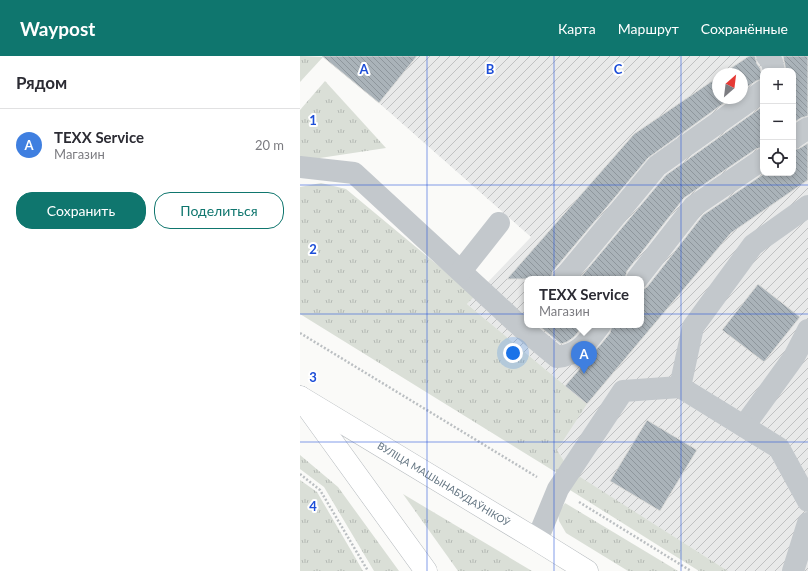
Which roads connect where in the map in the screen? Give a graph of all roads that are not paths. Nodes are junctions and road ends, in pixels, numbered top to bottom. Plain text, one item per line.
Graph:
1 (767, 56) edge
2 (773, 68) edge
3 (760, 93) edge
4 (808, 128) edge
5 (796, 136) edge
6 (760, 161) edge
7 (300, 167) edge
8 (808, 206) edge
9 (500, 223) dead end
10 (461, 271) junction
11 (565, 276) edge
12 (638, 276) edge
13 (524, 324) edge
14 (528, 328) edge
15 (598, 328) edge
16 (808, 330) edge
17 (680, 387) junction
18 (300, 397) edge
19 (744, 426) junction
20 (808, 501) edge
21 (808, 523) edge
22 (537, 540) junction
23 (426, 571) edge
24 (587, 571) edge
25 (793, 571) edge

1 - 2 lane
3 - 11 lane
4 - 5 lane
6 - 12 lane
7 - 10 lane
8 - 17 lane
9 - 10 lane
10 - 13 lane
14 - 15 lane
16 - 19 lane
17 - 19 lane
17 - 22 lane
18 - 22 main road, ВУЛІЦА МАШЫНАБУДАЎНІКОЎ
18 - 23 main road
19 - 20 lane
21 - 25 lane
22 - 24 main road, ВУЛІЦА МАШЫНАБУДАЎНІКОЎ

